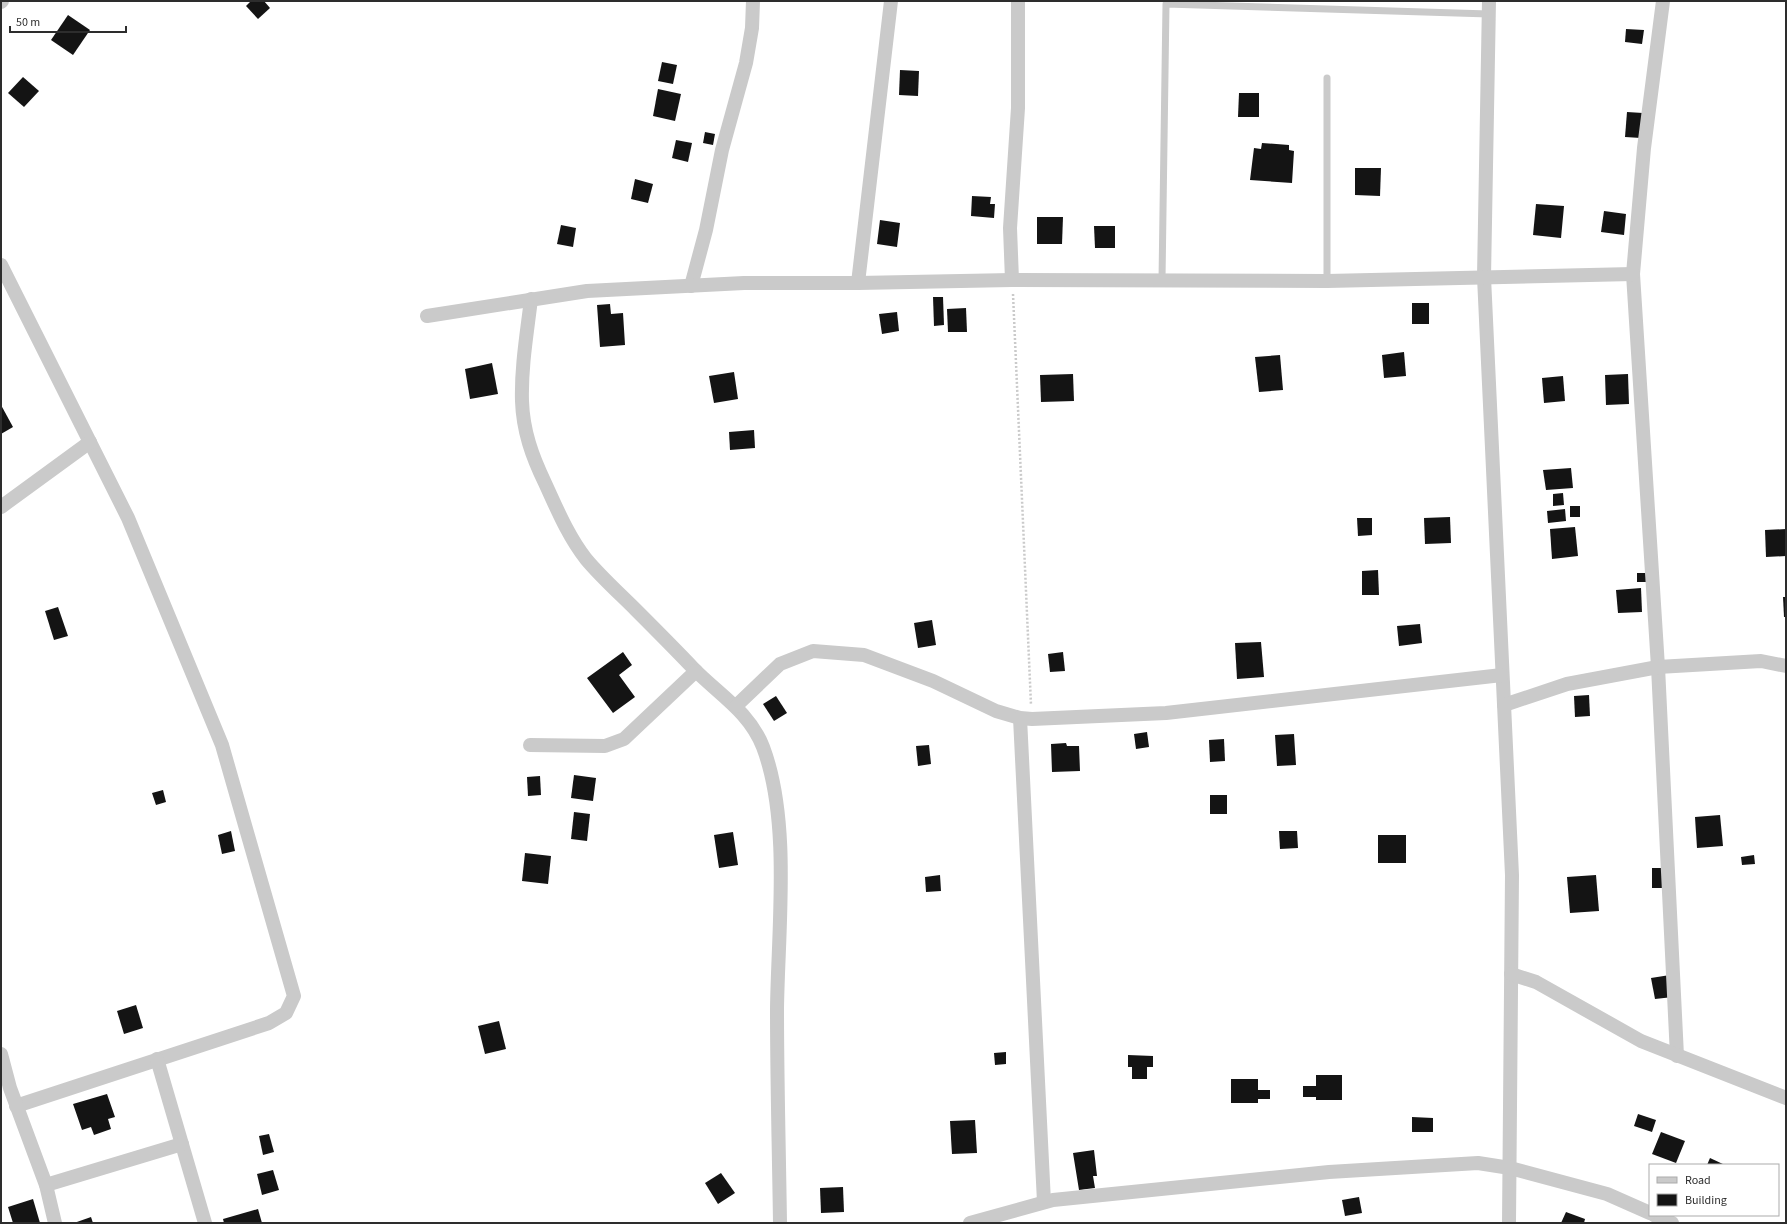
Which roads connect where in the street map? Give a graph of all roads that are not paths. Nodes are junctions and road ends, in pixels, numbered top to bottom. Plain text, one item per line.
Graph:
1 (752, 1) edge
2 (891, 1) edge
3 (1018, 1) edge
4 (1663, 1) edge
5 (1489, 8) edge
6 (1327, 78) dead end
7 (1, 265) edge
8 (1633, 274) junction
9 (1484, 277) junction
10 (1012, 280) junction
11 (1162, 280) junction
12 (1328, 280) junction
13 (858, 283) junction
14 (691, 286) junction
15 (531, 300) junction
16 (427, 316) dead end
17 (90, 442) junction
18 (1, 508) edge
19 (1786, 666) edge
20 (1658, 667) junction
21 (696, 671) junction
22 (1502, 675) junction
23 (1504, 705) junction
24 (736, 706) junction
25 (1026, 719) junction
26 (530, 745) dead end
27 (1512, 974) junction
28 (1, 1054) edge
29 (1677, 1056) junction
30 (157, 1060) junction
31 (1786, 1098) edge
32 (16, 1106) junction
33 (182, 1144) junction
34 (1510, 1168) junction
35 (46, 1185) junction
36 (1044, 1202) junction
37 (1649, 1213) edge
38 (1656, 1216) edge
39 (55, 1223) edge
40 (205, 1223) edge
41 (780, 1223) edge
42 (970, 1223) edge
43 (1509, 1223) edge
44 (1672, 1223) edge

1 - 14 street
2 - 13 street
3 - 10 street
4 - 8 street
5 - 9 street
5 - 11 lane
6 - 12 lane
7 - 17 street
8 - 9 street
8 - 20 street
9 - 12 street
9 - 22 street
10 - 11 street
10 - 13 street
11 - 12 street
13 - 14 street
14 - 15 street
15 - 16 street
15 - 21 street
17 - 18 street
17 - 30 street
19 - 20 street
20 - 23 street
20 - 29 street
21 - 24 street
21 - 26 street
22 - 23 street
22 - 25 street
23 - 27 street
24 - 25 street
24 - 41 street
25 - 36 street
27 - 29 street
27 - 34 street
28 - 32 street
29 - 31 street
30 - 32 street
30 - 33 street
32 - 35 street
33 - 35 street
33 - 40 street
34 - 36 street
34 - 37 street
34 - 43 street
35 - 39 street
36 - 42 street
38 - 44 street

